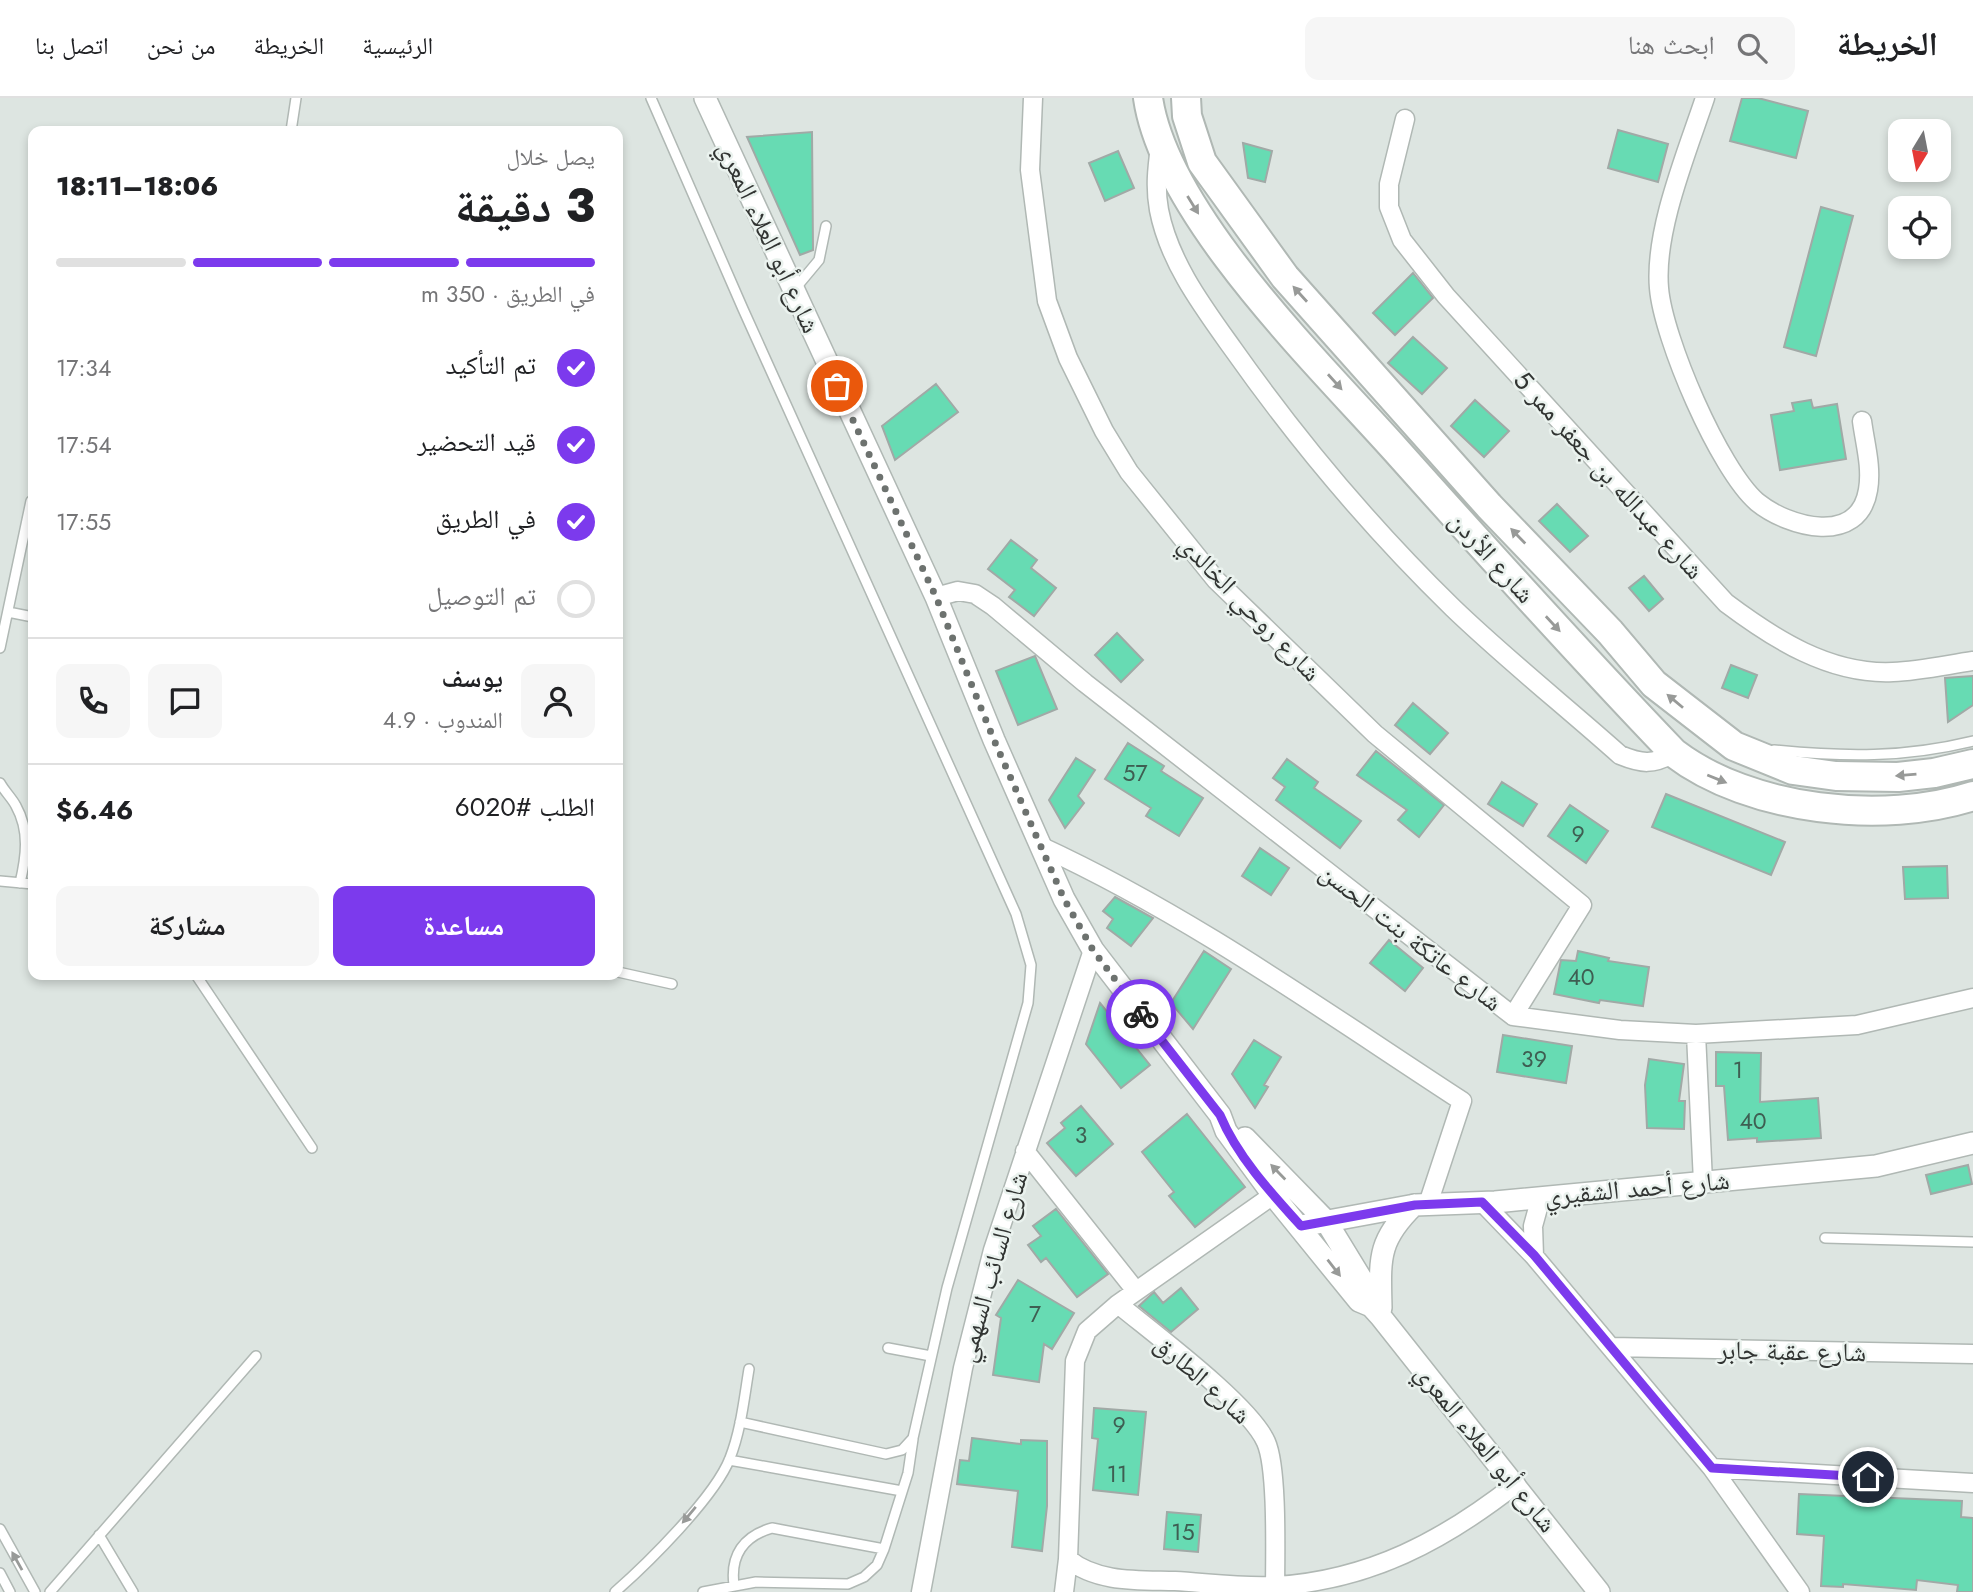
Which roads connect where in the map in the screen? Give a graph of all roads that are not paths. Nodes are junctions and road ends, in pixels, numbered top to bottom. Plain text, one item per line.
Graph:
1 (296, 98) edge
2 (651, 98) edge
3 (705, 98) edge
4 (1033, 98) edge
5 (1148, 98) edge
6 (1186, 98) edge
7 (1705, 98) edge
8 (1405, 119) dead end
9 (292, 126) edge
10 (1160, 145) junction
11 (826, 226) dead end
12 (793, 292) junction
13 (1862, 421) dead end
14 (1489, 506) junction
15 (28, 515) edge
16 (1464, 528) junction
17 (936, 597) junction
18 (8, 612) junction
19 (28, 616) edge
20 (0, 648) edge
21 (1973, 661) edge
22 (1973, 741) edge
23 (1734, 746) junction
24 (1674, 754) junction
25 (1973, 764) edge
26 (0, 783) edge
27 (1973, 796) edge
28 (1040, 846) junction
29 (0, 881) edge
30 (20, 883) junction
31 (28, 884) edge
32 (1093, 950) junction
33 (623, 973) edge
34 (199, 980) edge
35 (672, 984) dead end
36 (1973, 998) edge
37 (1513, 1016) junction
38 (1696, 1034) junction
39 (1220, 1115) junction
40 (1973, 1143) edge
41 (312, 1148) dead end
42 (1025, 1151) junction
43 (1703, 1182) junction
44 (1273, 1195) junction
45 (1541, 1197) junction
46 (1482, 1202) junction
47 (1421, 1204) junction
48 (1326, 1221) junction
49 (1301, 1226) junction
50 (1825, 1238) dead end
51 (1973, 1242) edge
52 (1534, 1255) junction
53 (1136, 1291) junction
54 (1118, 1304) junction
55 (1376, 1312) junction
56 (1611, 1347) junction
57 (888, 1348) dead end
58 (1973, 1354) edge
59 (256, 1356) dead end
60 (931, 1356) junction
61 (749, 1369) dead end
62 (740, 1422) junction
63 (913, 1438) junction
64 (729, 1460) junction
65 (1712, 1468) junction
66 (1973, 1483) edge
67 (1516, 1484) junction
68 (902, 1491) junction
69 (0, 1529) edge
70 (99, 1535) junction
71 (884, 1549) junction
72 (1068, 1559) junction
73 (0, 1573) edge
74 (734, 1585) junction
75 (1275, 1589) edge
76 (10, 1592) edge
77 (35, 1592) edge
78 (50, 1592) edge
79 (133, 1592) edge
80 (615, 1592) edge
81 (703, 1592) edge
82 (921, 1592) edge
83 (1064, 1592) edge
84 (1599, 1592) edge
85 (1800, 1592) edge

1 - 9 lane
2 - 60 lane
3 - 12 street, شارع أبو العلاء المعري
4 - 37 street, شارع روحي الخالدي
5 - 10 highway, شارع الأردن
14 -> 6 highway, شارع الأردن
7 - 13 street
8 - 21 street, شارع عبدالله بن جعفر ممر 5
10 -> 16 highway, شارع الأردن
10 - 24 street
11 - 12 lane
12 - 17 street, شارع أبو العلاء المعري
14 - 16 highway
23 -> 14 highway, شارع الأردن
15 - 18 lane
16 -> 24 highway, شارع الأردن
17 - 28 street, شارع أبو العلاء المعري
17 - 37 street, شارع عاتكة بنت الحسن
18 - 19 lane
18 - 20 lane
22 - 23 lane
25 -> 23 highway, شارع الأردن
24 -> 27 highway, شارع الأردن
26 - 30 lane
28 - 32 street, شارع أبو العلاء المعري
28 - 47 street
29 - 30 lane
30 - 31 lane
32 - 39 street, شارع أبو العلاء المعري
32 - 42 street, شارع السائب السهمي
33 - 35 lane
34 - 41 lane
36 - 38 street, شارع عاتكة بنت الحسن
37 - 38 street, شارع عاتكة بنت الحسن
38 - 43 street
39 - 44 street, شارع أبو العلاء المعري
48 -> 39 street, شارع أبو العلاء المعري
40 - 43 street, شارع أحمد الشقيري
42 - 53 street
42 - 82 street, شارع السائب السهمي
43 - 45 street, شارع أحمد الشقيري
44 - 49 street, شارع أبو العلاء المعري
44 - 53 street
45 - 46 street, شارع أحمد الشقيري
45 - 52 street
46 - 47 street, شارع أحمد الشقيري
46 - 52 street
47 - 48 street, شارع أحمد الشقيري
47 - 55 street
48 - 49 street, شارع أحمد الشقيري
48 - 55 street, شارع أبو العلاء المعري
49 -> 55 street, شارع أبو العلاء المعري
50 - 51 lane
52 - 56 street
53 - 54 street
54 - 72 street
54 - 75 street, شارع الطارق
55 - 67 street, شارع أبو العلاء المعري
56 - 58 street, شارع عقبة جابر
56 - 65 street
57 - 60 lane
59 - 70 lane
60 - 63 lane
61 - 62 lane
62 - 63 lane
62 - 64 lane
63 - 68 lane
64 - 68 lane
64 -> 80 lane
65 - 66 street
65 - 85 street
67 - 75 street
67 - 84 street, شارع أبو العلاء المعري
68 - 71 lane
77 -> 69 lane
70 - 78 lane
70 - 79 lane
71 - 74 lane
71 - 74 lane
72 - 75 street
72 - 83 street
73 - 76 lane
74 - 81 lane

